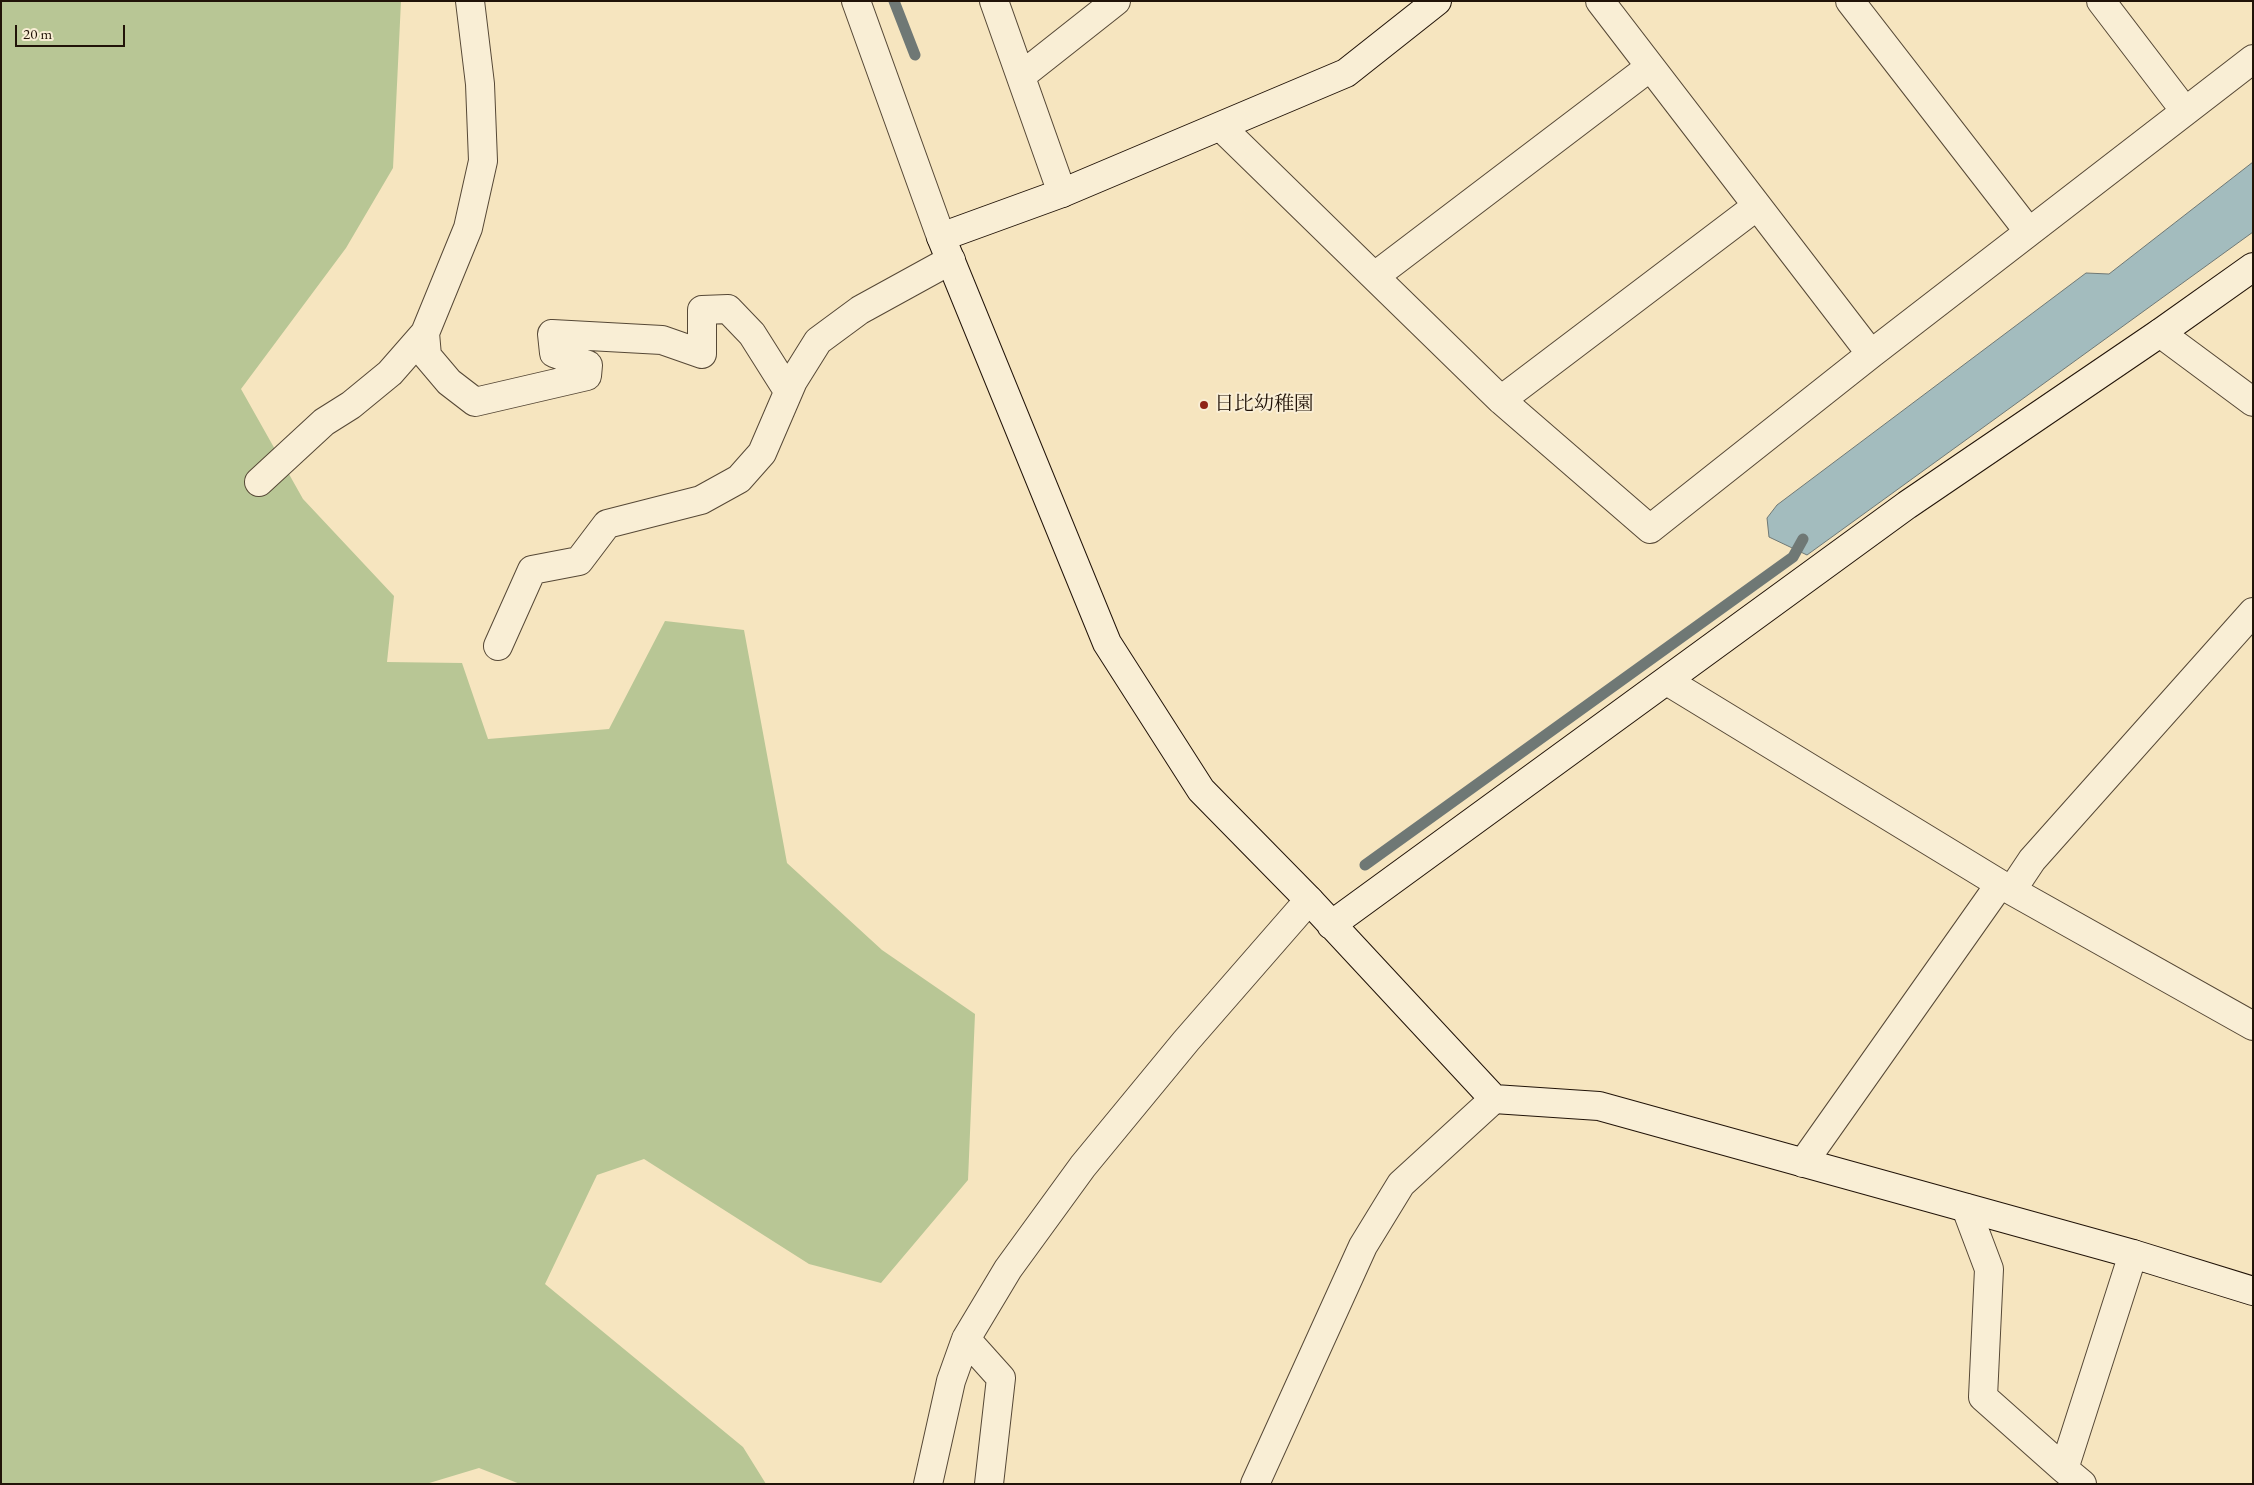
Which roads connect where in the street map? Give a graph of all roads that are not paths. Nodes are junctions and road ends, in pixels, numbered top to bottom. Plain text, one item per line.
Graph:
1 (470, 1) edge
2 (488, 1) edge
3 (856, 1) edge
4 (994, 1) edge
5 (1116, 1) edge
6 (1437, 1) edge
7 (1600, 1) edge
8 (1850, 1) edge
9 (2101, 1) edge
10 (476, 49) junction
11 (2253, 59) edge
12 (1650, 67) junction
13 (1021, 76) junction
14 (2185, 111) junction
15 (1221, 127) junction
16 (1062, 194) junction
17 (1757, 206) junction
18 (2029, 232) junction
19 (946, 248) junction
20 (2253, 267) edge
21 (1375, 276) junction
22 (424, 333) junction
23 (2160, 333) junction
24 (1870, 354) junction
25 (788, 391) junction
26 (1502, 400) junction
27 (2253, 402) edge
28 (259, 482) dead end
29 (2253, 612) edge
30 (498, 646) dead end
31 (1667, 681) junction
32 (2006, 887) junction
33 (1309, 900) junction
34 (1331, 925) junction
35 (2253, 1026) edge
36 (1494, 1099) junction
37 (1803, 1163) junction
38 (1966, 1208) junction
39 (2133, 1254) junction
40 (2253, 1290) edge
41 (966, 1339) junction
42 (2073, 1476) edge
43 (928, 1484) edge
44 (989, 1484) edge
45 (1255, 1484) edge

1 - 10 street
2 - 10 street
3 - 19 street
4 - 13 street
5 - 13 street
6 - 15 street
7 - 12 street
8 - 18 street
9 - 14 street
10 - 22 street
11 - 14 street
12 - 17 street
12 - 21 street
13 - 16 street
14 - 18 street
15 - 16 street
15 - 21 street
16 - 19 street
17 - 24 street
17 - 26 street
18 - 24 street
19 - 25 street
19 - 33 street
20 - 23 street
21 - 26 street
22 - 25 street
22 - 28 street
23 - 27 street
23 - 31 street
24 - 26 street
25 - 30 street
29 - 32 street
31 - 32 street
31 - 34 street
32 - 35 street
32 - 37 street
33 - 34 street
33 - 41 street
34 - 36 street
36 - 37 street
36 - 45 street
37 - 38 street
38 - 39 street
38 - 42 street
39 - 40 street
39 - 42 street
41 - 43 street
41 - 44 street

